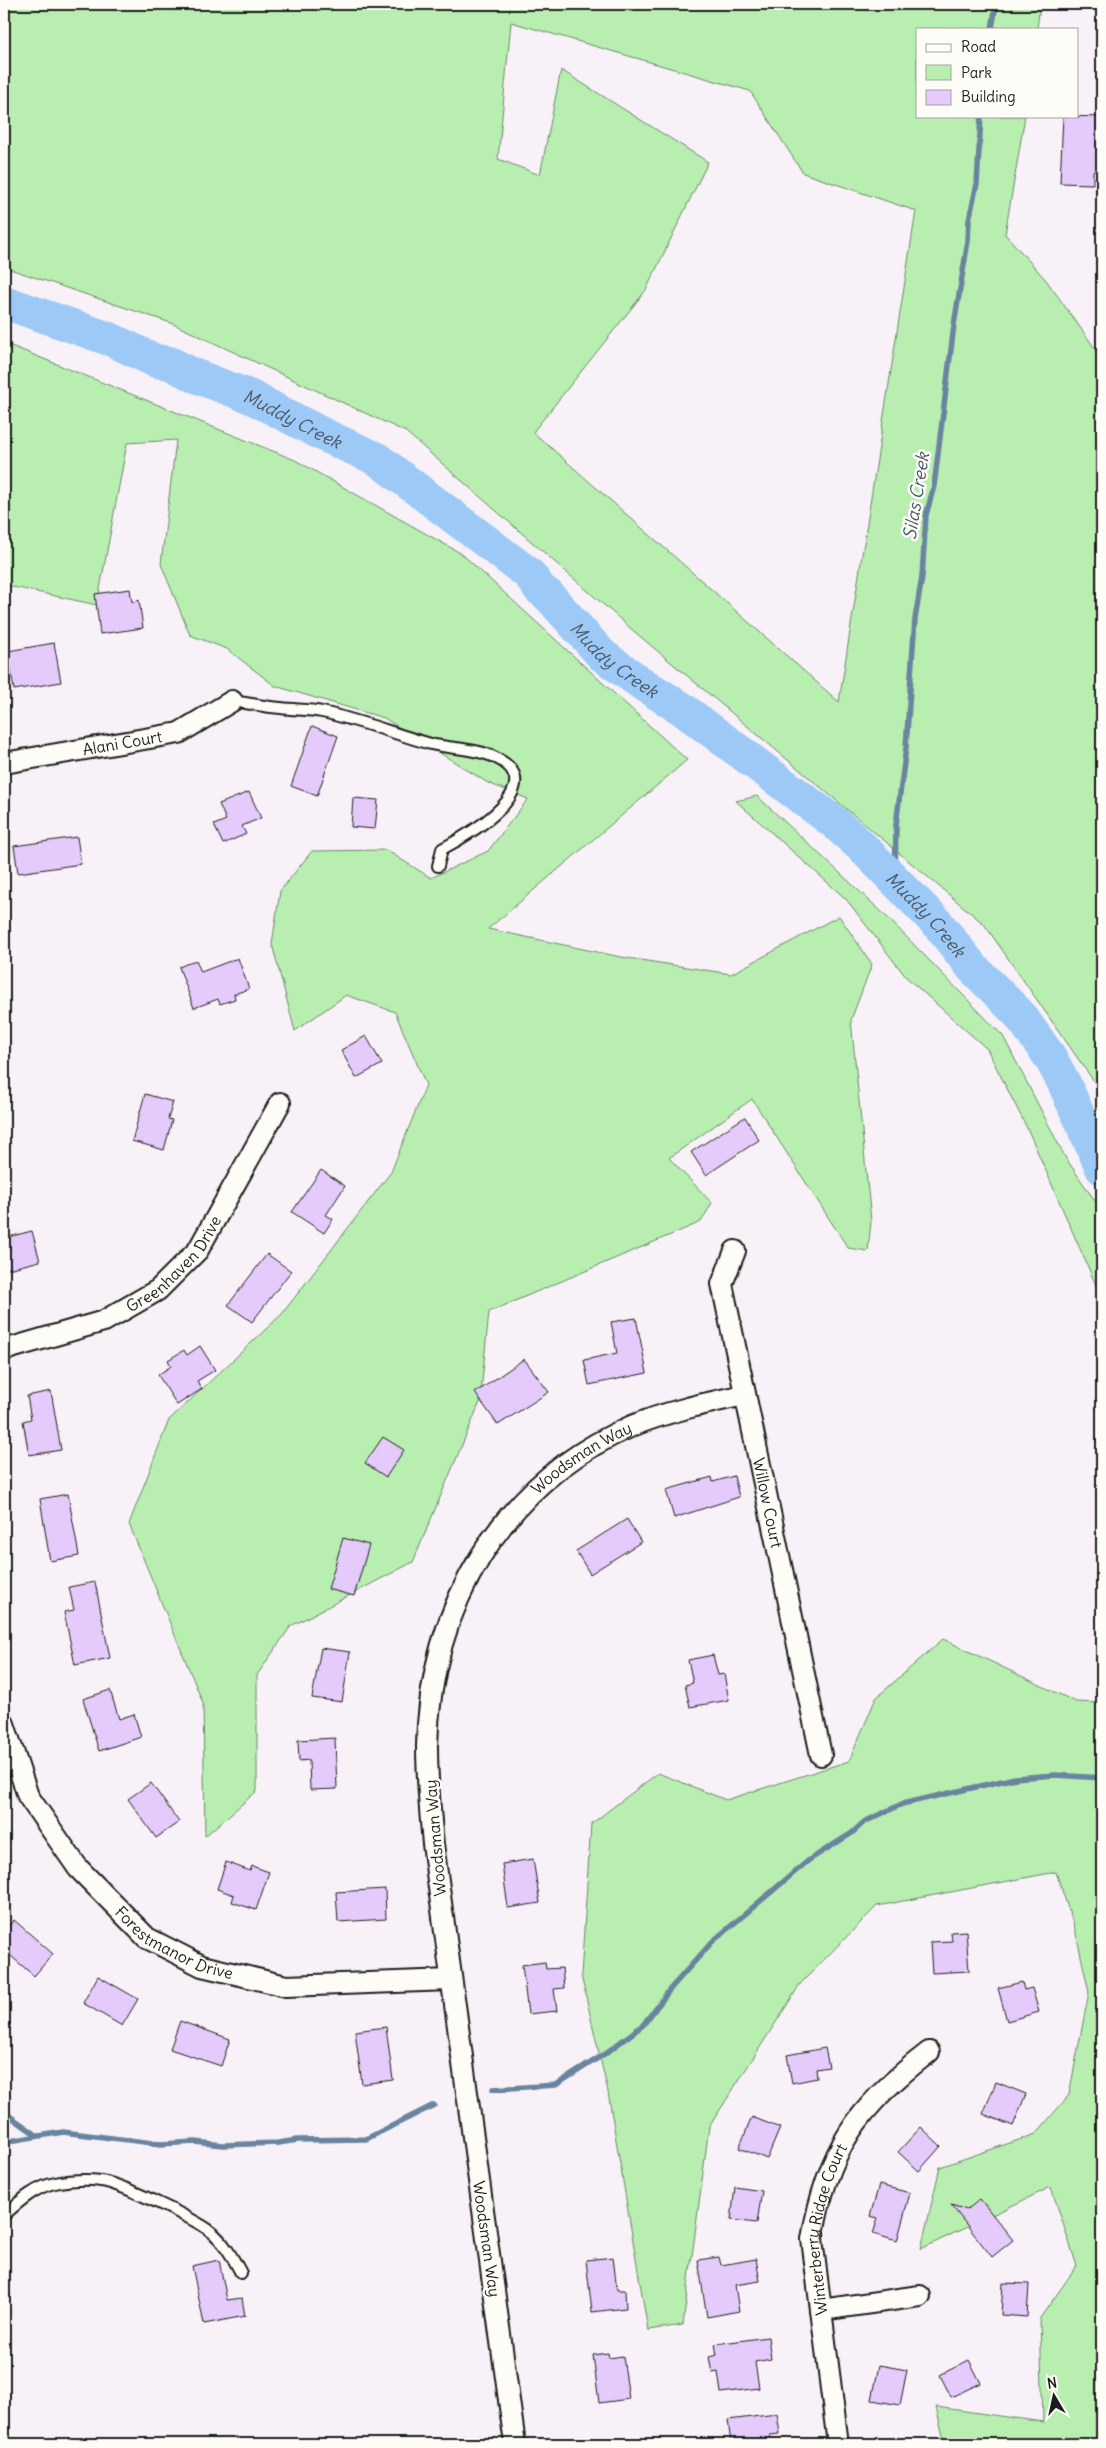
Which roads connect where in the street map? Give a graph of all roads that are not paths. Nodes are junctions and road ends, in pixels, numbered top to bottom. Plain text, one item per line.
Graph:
1 (232, 701) joint
2 (4, 763) edge
3 (438, 866) dead end
4 (280, 1103) dead end
5 (735, 1251) dead end
6 (4, 1350) edge
7 (746, 1395) junction
8 (4, 1724) edge
9 (821, 1755) dead end
10 (451, 1980) junction
11 (929, 2052) dead end
12 (4, 2215) edge
13 (241, 2273) dead end
14 (920, 2296) dead end
15 (821, 2310) junction
16 (515, 2444) edge
17 (838, 2444) edge

1 - 2 street, Alani Court
1 - 3 lane
4 - 6 street, Greenhaven Drive
5 - 7 street, Willow Court
7 - 9 street, Willow Court
7 - 10 street, Woodsman Way
8 - 10 street, Forestmanor Drive
10 - 16 street, Woodsman Way
11 - 15 street, Winterberry Ridge Court
12 - 13 lane
14 - 15 street
15 - 17 street, Winterberry Ridge Court

